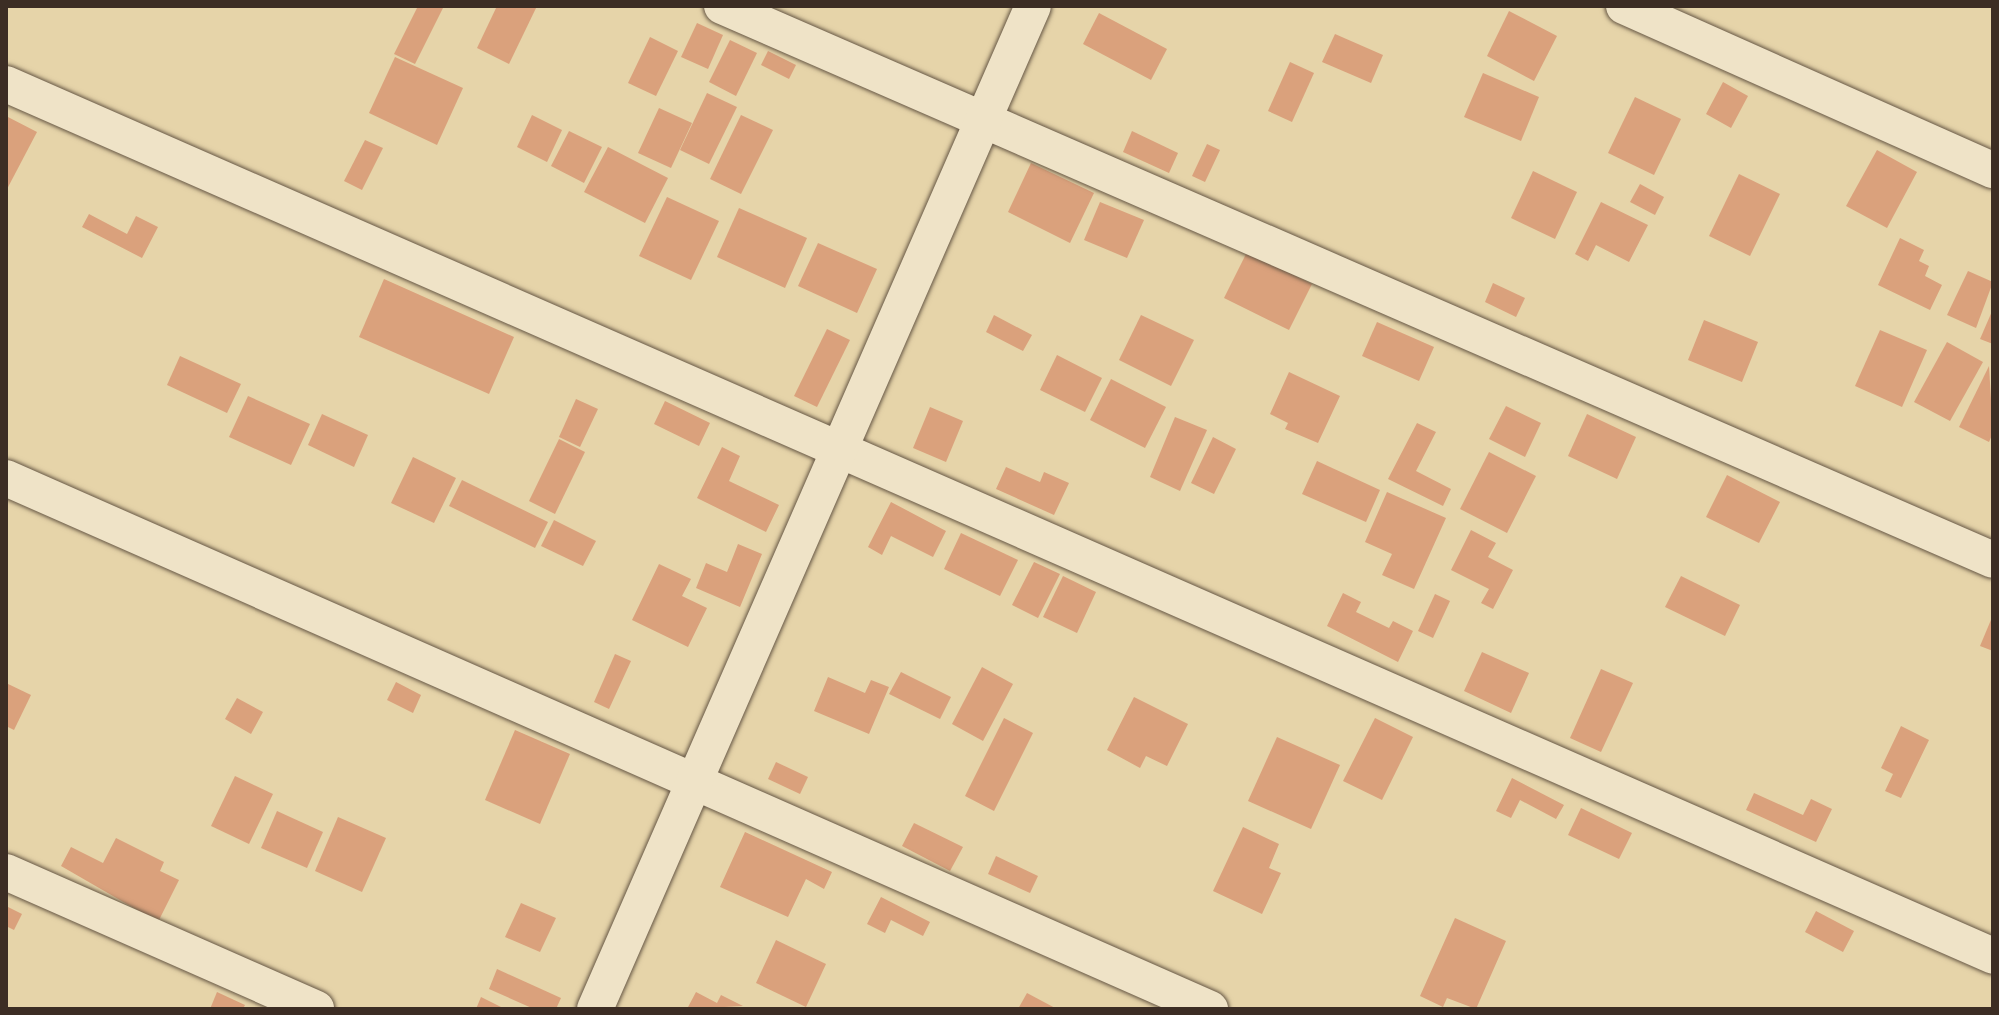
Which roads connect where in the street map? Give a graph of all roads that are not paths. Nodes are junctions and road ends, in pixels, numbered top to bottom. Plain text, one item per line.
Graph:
1 (722, 6) edge
2 (1033, 6) edge
3 (1624, 6) edge
4 (6, 84) edge
5 (983, 120) junction
6 (1993, 170) edge
7 (840, 449) junction
8 (6, 478) edge
9 (1993, 560) edge
10 (694, 781) junction
11 (6, 872) edge
12 (1993, 956) edge
13 (316, 1009) edge
14 (595, 1009) edge
15 (1210, 1009) edge

1 - 5 street
2 - 5 street
3 - 6 street
4 - 7 street
5 - 7 street
5 - 9 street
7 - 10 street
7 - 12 street
8 - 10 street
10 - 14 street
10 - 15 street
11 - 13 street

